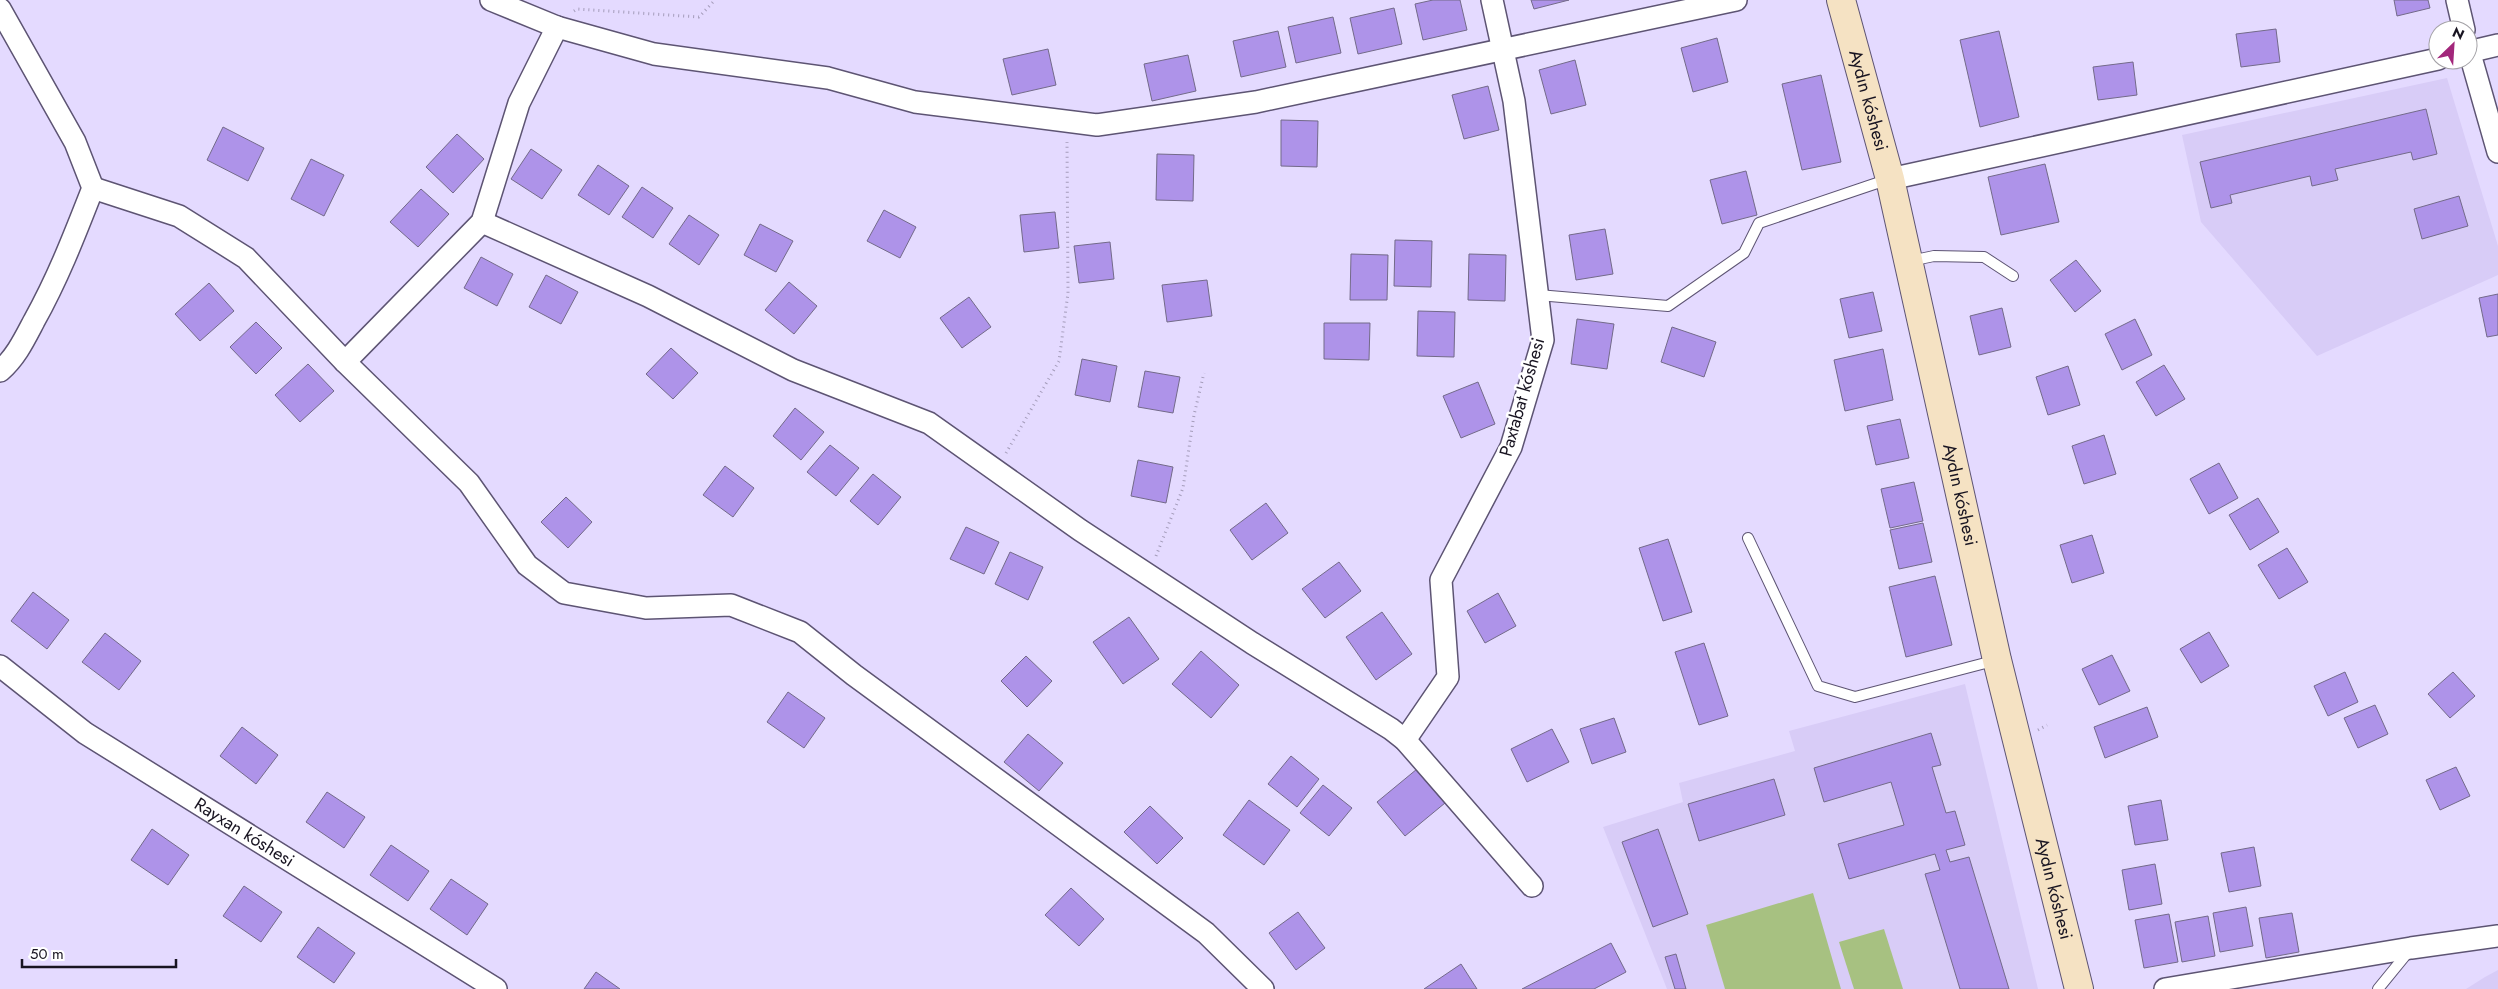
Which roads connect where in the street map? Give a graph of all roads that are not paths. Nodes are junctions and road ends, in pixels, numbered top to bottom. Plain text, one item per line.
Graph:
1 (491, 0) edge
2 (1492, 0) edge
3 (1736, 0) edge
4 (1841, 0) edge
5 (2457, 0) edge
6 (0, 9) edge
7 (2462, 20) edge
8 (557, 26) junction
9 (2498, 45) edge
10 (1504, 49) junction
11 (2478, 49) edge
12 (2428, 61) edge
13 (2474, 70) edge
14 (2498, 152) edge
15 (1890, 179) junction
16 (93, 188) junction
17 (482, 222) junction
18 (1910, 262) junction
19 (2013, 276) dead end
20 (1538, 295) junction
21 (345, 362) junction
22 (0, 371) edge
23 (1748, 538) dead end
24 (1997, 660) junction
25 (0, 666) edge
26 (1405, 740) junction
27 (1532, 886) dead end
28 (2498, 936) edge
29 (2411, 948) junction
30 (496, 989) edge
31 (1263, 989) edge
32 (2079, 989) edge
33 (2165, 989) edge
34 (2378, 989) edge

1 - 8 street
2 - 10 street, Paxtabat kóshesi
3 - 10 street
4 - 15 street, Aydın kóshesi
5 - 7 street
6 - 16 street
8 - 10 street
8 - 17 street
9 - 11 street
10 - 20 street, Paxtabat kóshesi
12 - 15 street
13 - 14 street
15 - 18 street, Aydın kóshesi
15 - 20 lane
16 - 21 street
16 - 22 street
17 - 21 street
17 - 26 street
18 - 19 lane
18 - 24 street, Aydın kóshesi
20 - 26 street, Paxtabat kóshesi
21 - 31 street
23 - 24 lane
24 - 32 street, Aydın kóshesi
25 - 30 street, Rayxan kóshesi
26 - 27 street
28 - 29 street
29 - 33 street
29 - 34 lane

